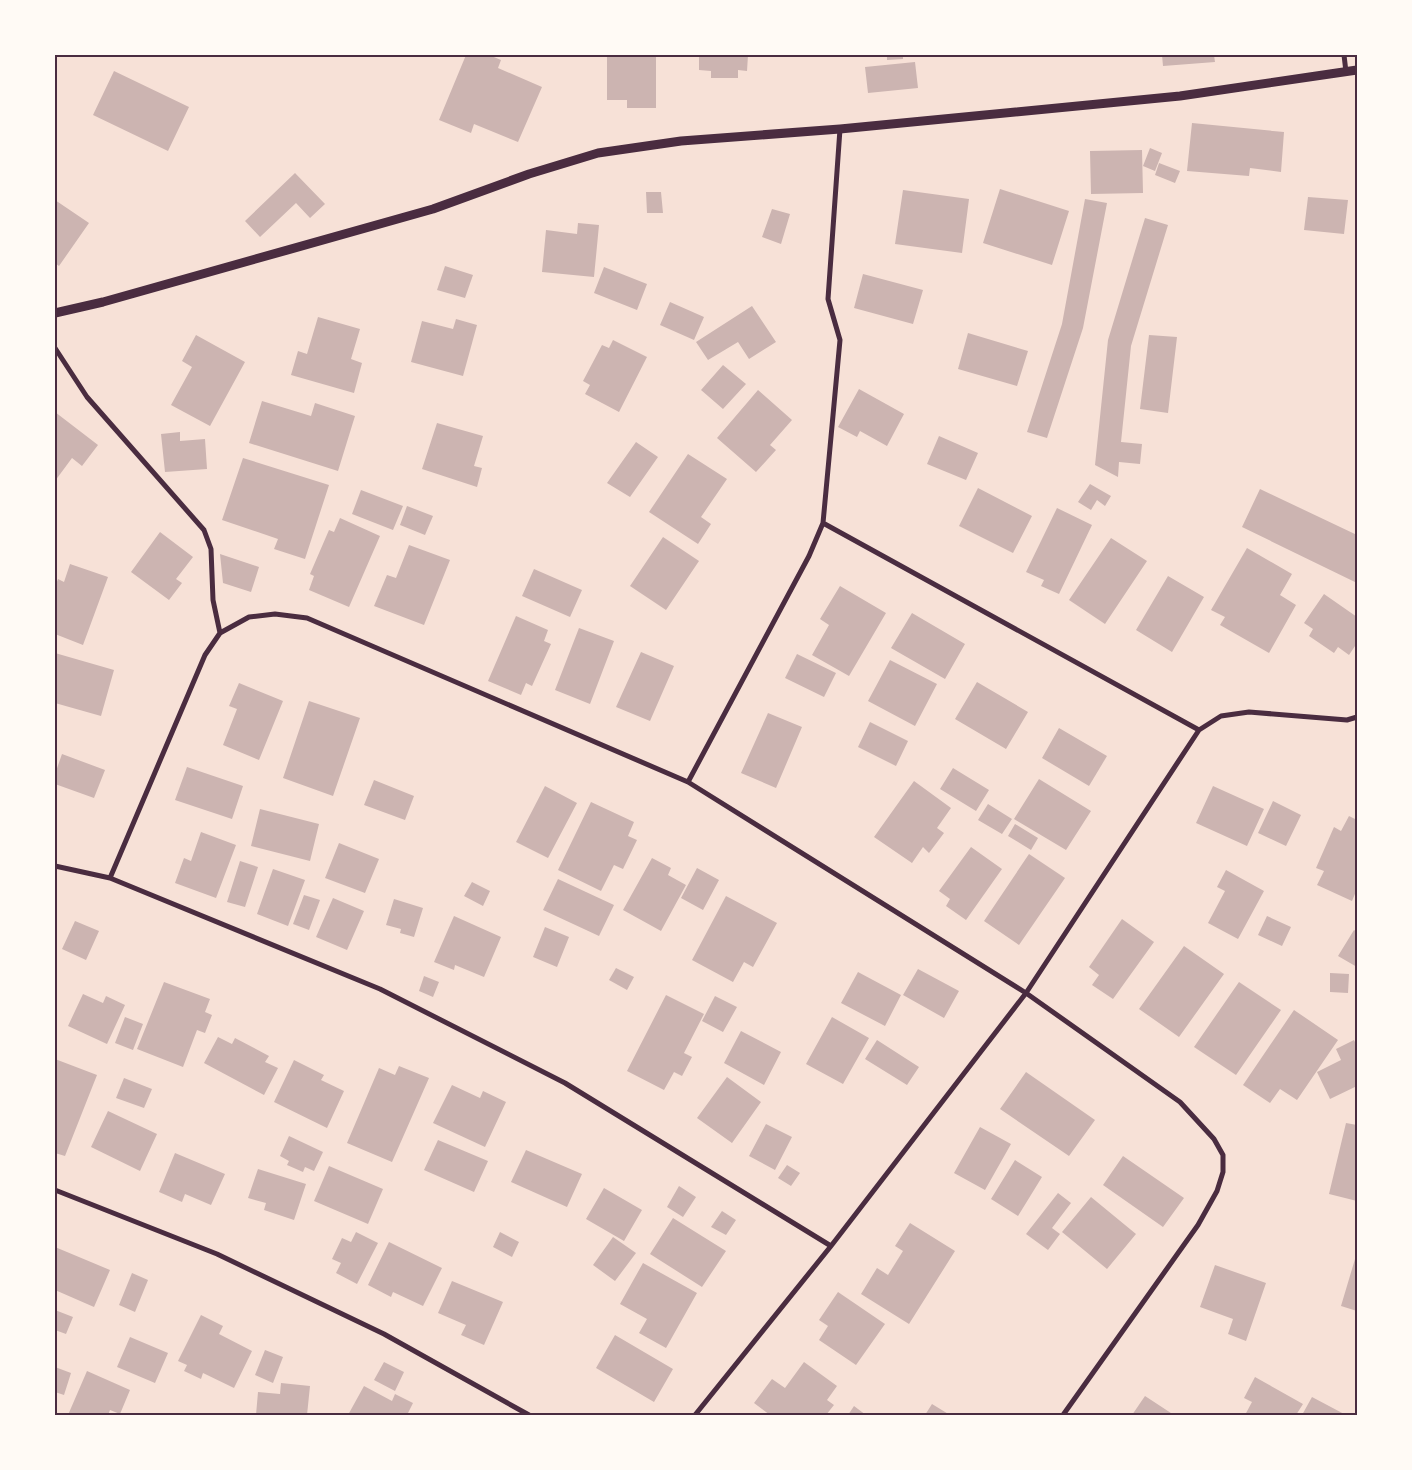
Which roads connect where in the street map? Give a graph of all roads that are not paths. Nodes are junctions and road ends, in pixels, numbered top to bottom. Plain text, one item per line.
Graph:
1 (1344, 55) edge
2 (1357, 70) edge
3 (1346, 72) junction
4 (840, 129) junction
5 (55, 312) edge
6 (55, 348) edge
7 (823, 523) junction
8 (220, 633) junction
9 (1357, 717) edge
10 (1199, 730) junction
11 (688, 782) junction
12 (55, 866) edge
13 (110, 878) junction
14 (1026, 993) junction
15 (55, 1190) edge
16 (831, 1246) junction
17 (530, 1415) edge
18 (696, 1415) edge
19 (1063, 1415) edge

1 - 3 street
2 - 3 street
3 - 4 street
4 - 5 street
4 - 7 street
6 - 8 street
7 - 10 street
7 - 11 street
8 - 11 street
8 - 13 street
9 - 10 street
10 - 14 street
11 - 14 street
12 - 13 street
13 - 16 street
14 - 16 street
14 - 19 street
15 - 17 street
16 - 18 street

